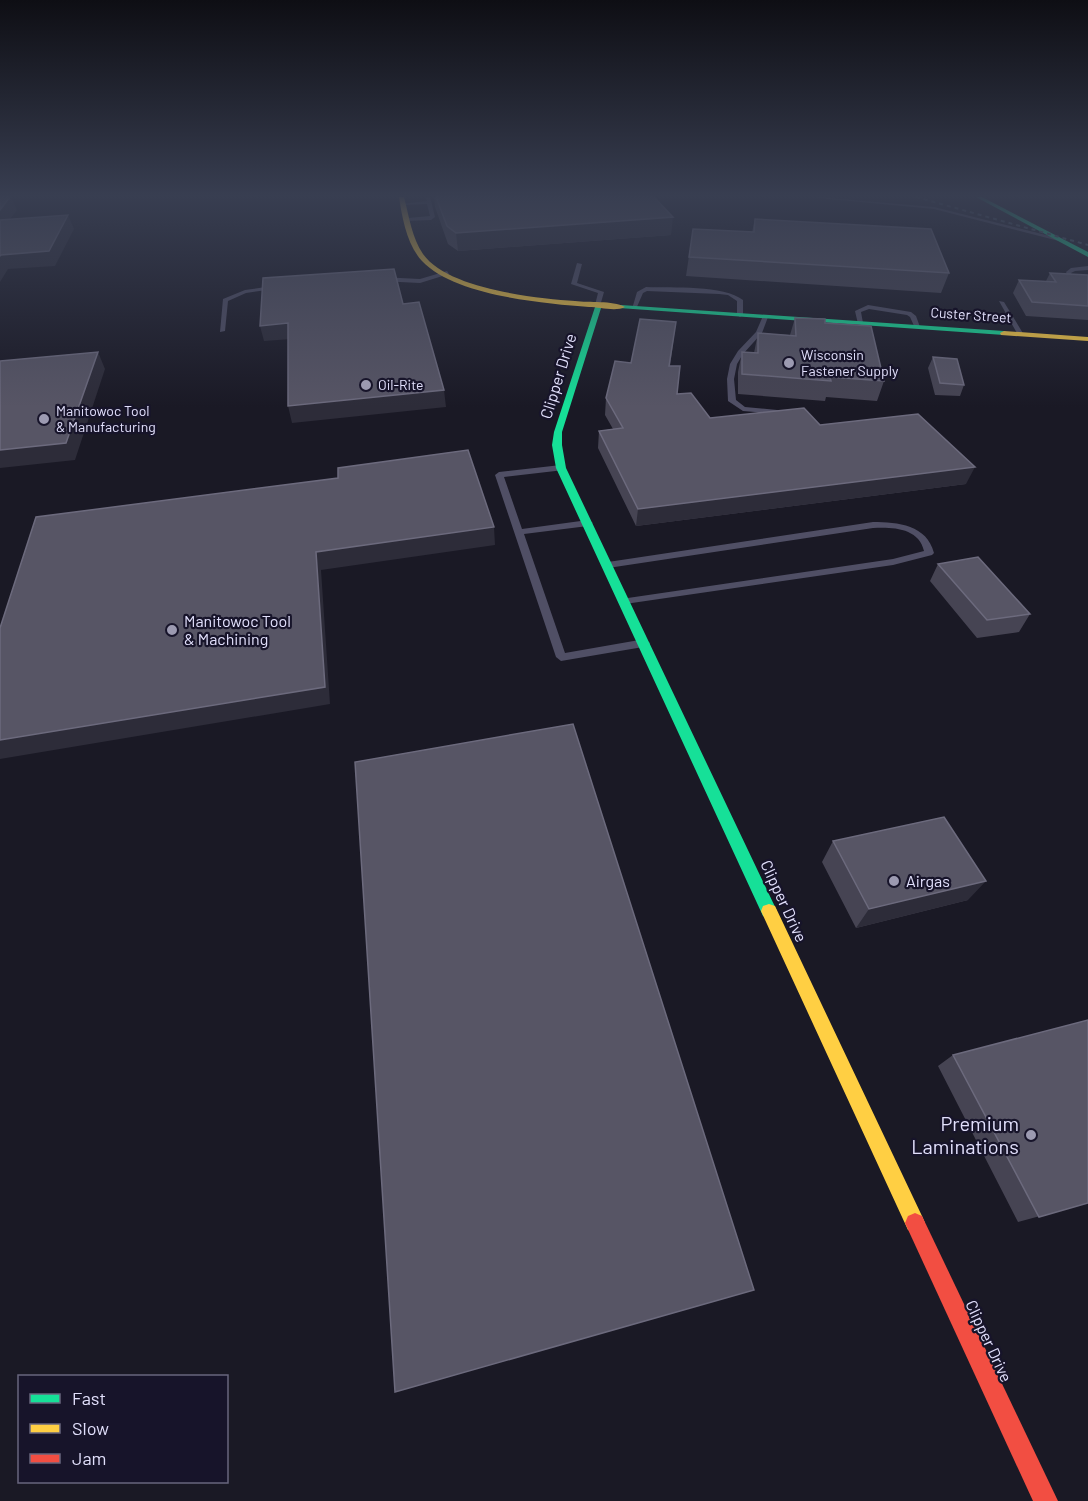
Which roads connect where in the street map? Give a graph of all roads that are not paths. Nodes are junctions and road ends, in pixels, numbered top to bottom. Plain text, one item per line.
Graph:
1 (437, 267) edge
2 (578, 267) edge
3 (1088, 268) edge
4 (447, 273) junction
5 (372, 280) edge
6 (292, 286) edge
7 (1075, 286) edge
8 (1001, 302) dead end
9 (598, 305) junction
10 (634, 308) junction
11 (740, 315) junction
12 (765, 317) junction
13 (222, 331) dead end
14 (1021, 334) junction
15 (1088, 339) edge
16 (792, 413) edge
17 (561, 468) junction
18 (588, 523) junction
19 (518, 532) junction
20 (608, 565) junction
21 (625, 601) junction
22 (645, 644) junction
23 (1046, 1501) edge

1 - 4 street, Custer Street
2 - 9 lane
3 - 7 lane
4 - 5 lane
4 - 9 street, Custer Street
6 - 13 lane
8 - 14 lane
9 - 10 street, Custer Street
9 - 17 street, Clipper Drive
10 - 11 street, Custer Street
10 - 11 lane
11 - 12 street, Custer Street
12 - 14 street, Custer Street
12 - 16 lane
14 - 15 street, Custer Street
17 - 18 street, Clipper Drive
17 - 19 lane
18 - 19 lane
18 - 20 street, Clipper Drive
19 - 22 lane
20 - 21 street, Clipper Drive
20 - 21 lane
21 - 22 street, Clipper Drive
22 - 23 street, Clipper Drive

